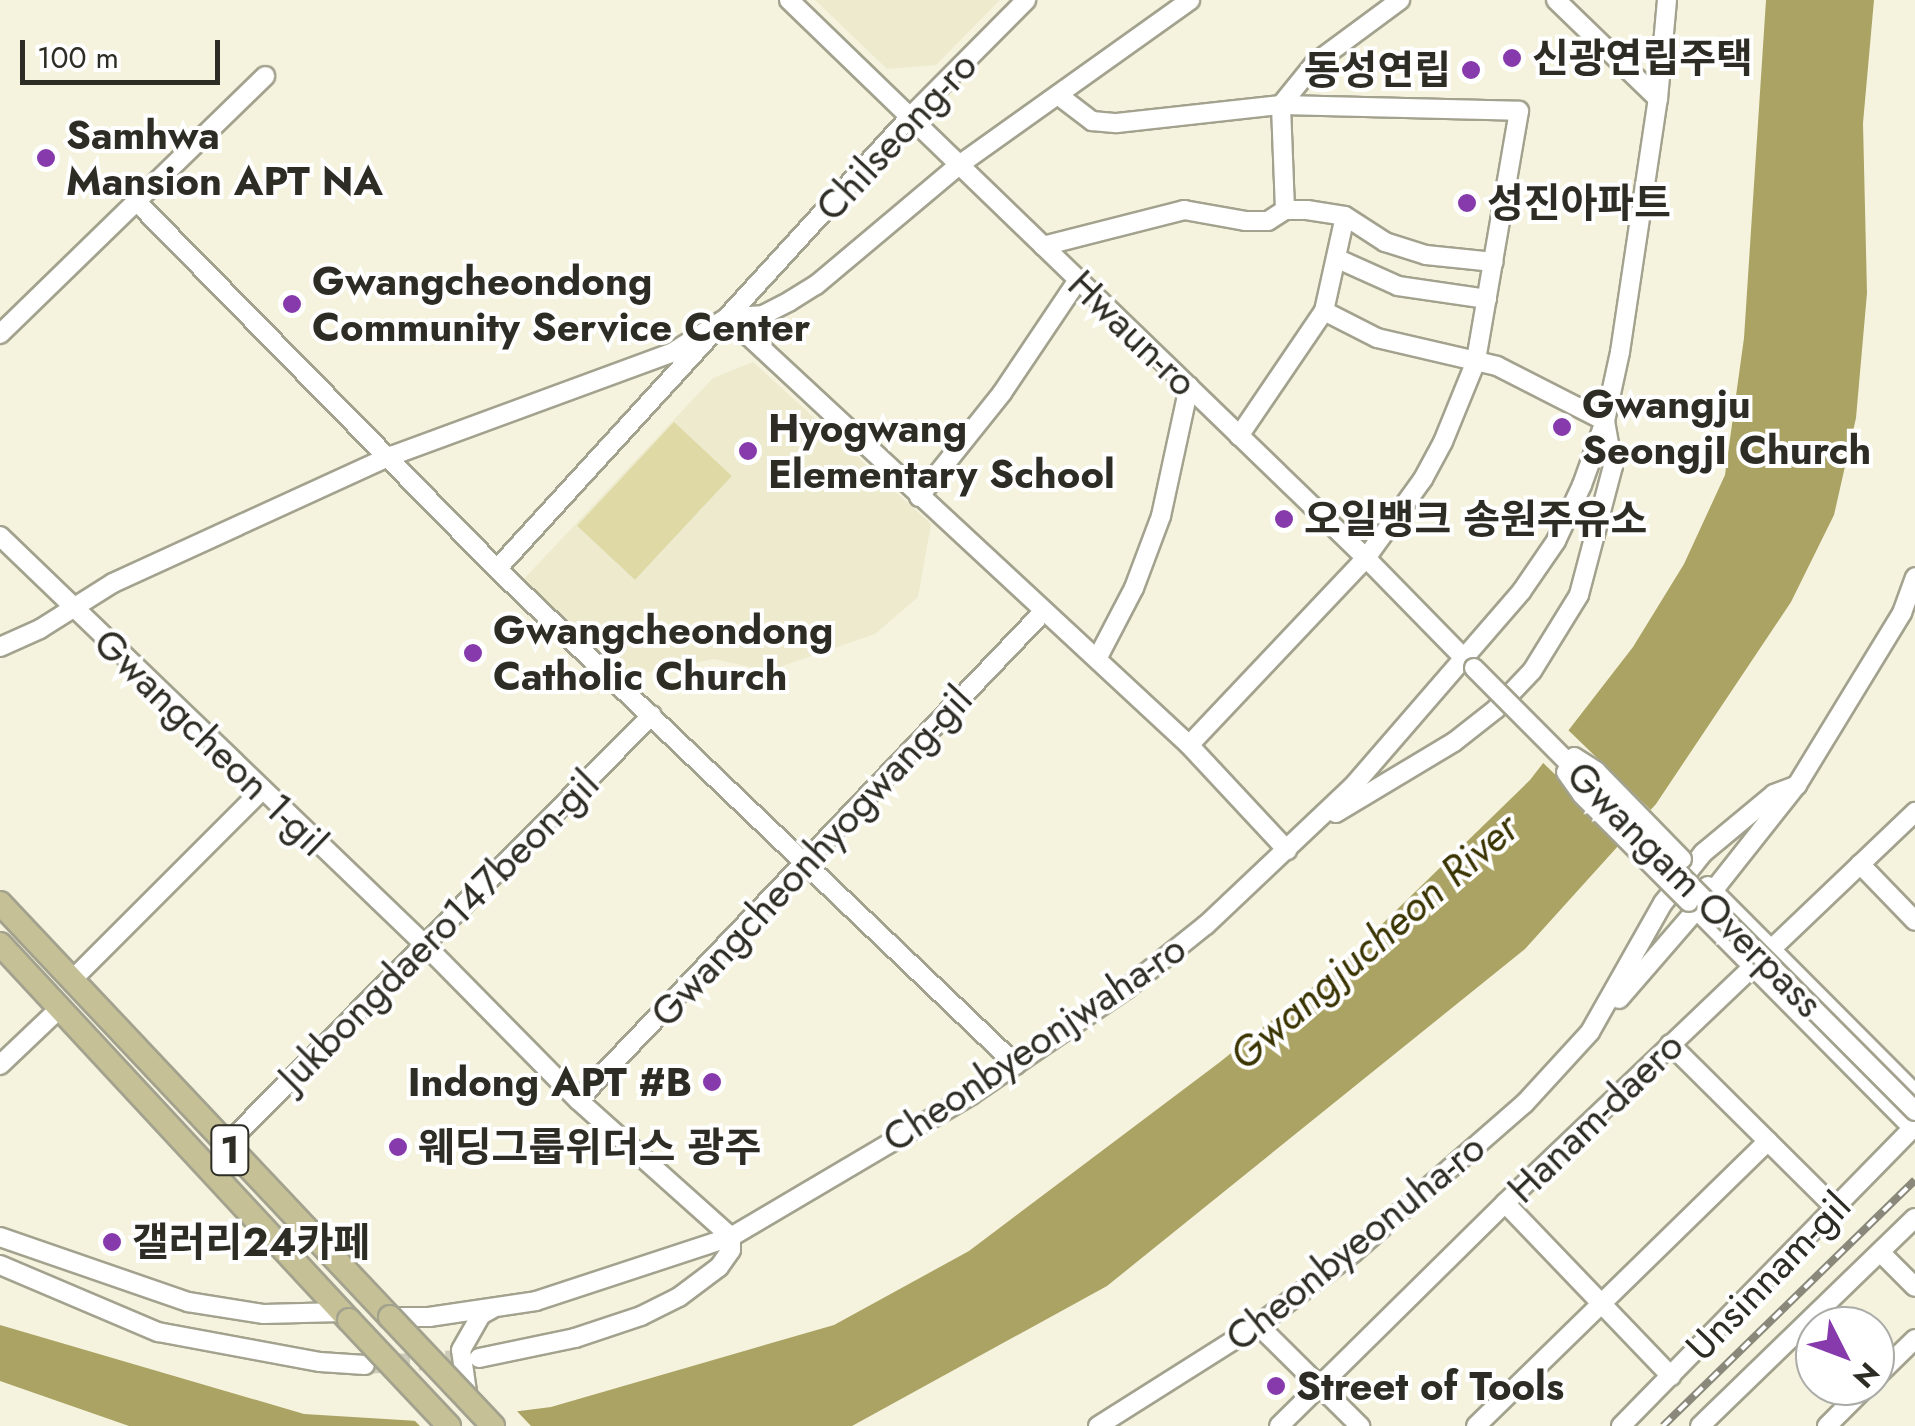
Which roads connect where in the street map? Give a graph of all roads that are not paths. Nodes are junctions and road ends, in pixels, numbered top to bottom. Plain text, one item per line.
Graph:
1 (789, 0) edge
2 (1026, 0) edge
3 (1190, 0) edge
4 (1400, 0) edge
5 (1556, 0) edge
6 (1667, 0) edge
7 (264, 76) dead end
8 (1058, 95) junction
9 (1658, 99) junction
10 (1281, 106) junction
11 (910, 118) junction
12 (959, 165) junction
13 (135, 200) junction
14 (1285, 210) junction
15 (1345, 216) junction
16 (1043, 246) junction
17 (1338, 259) junction
18 (1494, 262) junction
19 (1078, 280) junction
20 (1487, 299) junction
21 (1324, 311) junction
22 (728, 317) junction
23 (0, 334) edge
24 (1476, 361) junction
25 (1189, 386) junction
26 (1605, 420) junction
27 (1240, 436) junction
28 (391, 456) junction
29 (918, 497) junction
30 (0, 536) edge
31 (1366, 558) junction
32 (498, 569) junction
33 (1915, 576) edge
34 (70, 608) junction
35 (1044, 611) junction
36 (1908, 619) edge
37 (0, 647) edge
38 (1097, 659) junction
39 (1468, 662) junction
40 (652, 715) junction
41 (1541, 734) junction
42 (1189, 745) junction
43 (1797, 785) junction
44 (262, 790) junction
45 (1915, 812) edge
46 (1318, 822) junction
47 (1287, 850) junction
48 (808, 861) junction
49 (1860, 864) junction
50 (1710, 888) junction
51 (0, 902) edge
52 (1693, 905) junction
53 (1915, 921) edge
54 (0, 944) edge
55 (426, 946) junction
56 (1770, 948) junction
57 (1753, 966) junction
58 (72, 980) junction
59 (59, 1008) junction
60 (1590, 1032) junction
61 (1670, 1044) junction
62 (1016, 1064) junction
63 (0, 1065) edge
64 (1915, 1094) edge
65 (578, 1100) junction
66 (1914, 1122) edge
67 (1768, 1141) junction
68 (226, 1145) junction
69 (1506, 1202) junction
70 (1835, 1208) junction
71 (1915, 1218) edge
72 (0, 1237) edge
73 (731, 1237) junction
74 (1880, 1252) junction
75 (0, 1265) edge
76 (1915, 1287) edge
77 (1602, 1304) junction
78 (492, 1308) junction
79 (345, 1316) junction
80 (390, 1317) junction
81 (1258, 1325) junction
82 (1915, 1339) edge
83 (479, 1358) tunnel mouth
84 (1895, 1358) edge
85 (366, 1365) tunnel mouth
86 (1671, 1376) junction
87 (1321, 1386) junction
88 (468, 1399) junction
89 (1847, 1406) edge
90 (1712, 1422) edge
91 (449, 1426) edge
92 (493, 1426) edge
93 (1098, 1426) edge
94 (1279, 1426) edge
95 (1360, 1426) edge
96 (1476, 1426) edge
97 (1622, 1426) edge
98 (1827, 1426) edge

1 - 11 street, Hwaun-ro
2 - 11 street, Chilseong-ro
3 - 8 street
4 - 10 street
5 - 9 street
6 - 9 street, Cheonbyeonjwaha-ro
7 - 13 street
8 - 10 street
8 - 12 street
9 - 26 street, Cheonbyeonjwaha-ro
10 - 14 street
10 - 18 street
11 - 12 street, Hwaun-ro
11 - 22 street, Chilseong-ro
12 - 16 street, Hwaun-ro
12 - 22 street
13 - 23 street
13 - 28 street
14 - 15 street
14 - 16 street
15 - 17 street
15 - 18 street
16 - 19 street, Hwaun-ro
17 - 20 street
17 - 21 street
18 - 20 street
19 - 25 street, Hwaun-ro
19 - 29 street
20 - 24 street
21 - 24 street
21 - 27 street
22 - 28 street
22 - 29 street
22 - 32 street, Chilseong-ro
24 - 26 street
24 - 31 street
25 - 27 street, Hwaun-ro
25 - 38 street
26 - 39 street, Cheonbyeonjwaha-ro
26 - 46 street, Cheonbyeonjwaha-ro
27 - 31 street, Hwaun-ro
28 - 32 street
28 - 34 street
29 - 35 street
30 - 34 street, Gwangcheon 1-gil
31 - 39 street, Hwaun-ro
31 - 42 street
32 - 40 street
33 - 36 street, Cheonbyeonuha-ro
34 - 37 street
34 - 44 street, Gwangcheon 1-gil
35 - 38 street
35 - 48 street, Gwangcheonhyogwang-gil
36 - 43 street, Cheonbyeonuha-ro
38 - 42 street
39 - 41 street, Gwangam Overpass, bridge
39 - 46 street, Cheonbyeonjwaha-ro
40 - 48 street
40 - 55 street, Jukbongdaero147beon-gil
41 - 50 street, bridge
41 - 52 street, bridge
41 - 66 street, Gwangam Overpass, bridge
42 - 47 street
43 - 50 street, Cheonbyeonuha-ro
43 - 60 street, Cheonbyeonuha-ro
44 - 55 street, Gwangcheon 1-gil
44 - 58 street
45 - 49 street, Hanam-daero
46 - 47 street, Cheonbyeonjwaha-ro
47 - 62 street, Cheonbyeonjwaha-ro
48 - 62 street
48 - 65 street, Gwangcheonhyogwang-gil
49 - 53 street
49 - 56 street, Hanam-daero
50 - 56 street
51 - 58 main road, 1
52 - 57 street
52 - 60 street, Cheonbyeonuha-ro
54 - 59 main road, 1
55 - 65 street, Gwangcheon 1-gil
55 - 68 street, Jukbongdaero147beon-gil
56 - 57 street, Hanam-daero
56 - 64 street
57 - 61 street, Hanam-daero
57 - 66 street
58 - 68 main road, 1
59 - 63 street
59 - 79 main road, 1
60 - 81 street, Cheonbyeonuha-ro
61 - 67 street
61 - 69 street, Hanam-daero
62 - 73 street, Cheonbyeonjwaha-ro
65 - 73 street, Gwangcheon 1-gil
66 - 70 street, Unsinnam-gil
67 - 70 street
67 - 77 street
68 - 80 main road, 1
69 - 77 street
69 - 87 street, Hanam-daero
70 - 86 street, Unsinnam-gil
71 - 74 street
72 - 79 street
73 - 78 street, Cheonbyeonjwaha-ro
73 - 83 street, Cheonbyeonjwaha-ro
74 - 76 street
74 - 90 street
75 - 85 street
77 - 86 street
77 - 96 street
78 - 80 street, Cheonbyeonjwaha-ro
78 - 88 street
79 - 91 main road, 1, bridge
80 - 88 main road, 1, bridge
81 - 87 street
81 - 93 street, Cheonbyeonuha-ro
82 - 84 street
86 - 97 street, Unsinnam-gil
87 - 94 street, Hanam-daero
87 - 95 street
88 - 92 main road, 1, bridge
89 - 98 street

